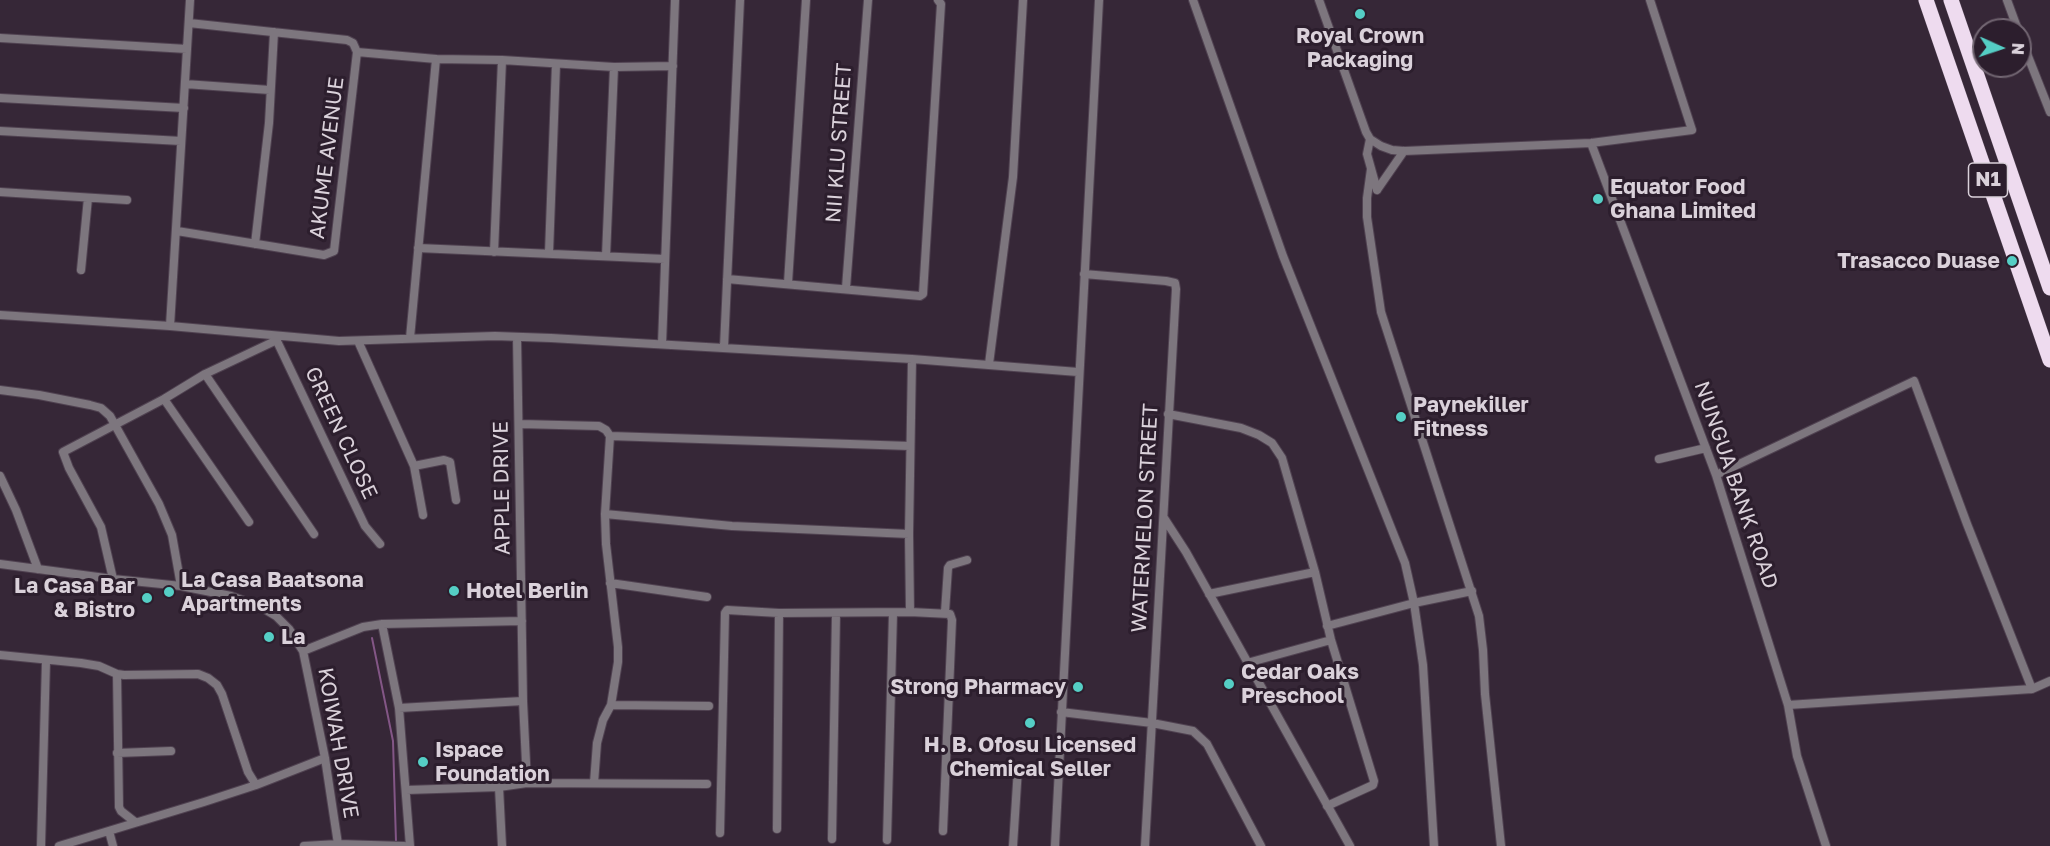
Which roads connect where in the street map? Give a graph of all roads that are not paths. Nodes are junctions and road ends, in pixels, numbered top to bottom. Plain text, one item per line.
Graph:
1 (190, 0) edge
2 (675, 0) edge
3 (740, 0) edge
4 (806, 0) edge
5 (868, 0) edge
6 (938, 0) edge
7 (1023, 0) edge
8 (1099, 0) edge
9 (1193, 0) edge
10 (1319, 0) edge
11 (1650, 0) edge
12 (1926, 0) edge
13 (1951, 0) edge
14 (2007, 0) edge
15 (2014, 18) edge
16 (189, 23) junction
17 (274, 32) junction
18 (0, 38) edge
19 (187, 49) junction
20 (357, 52) junction
21 (435, 59) junction
22 (501, 60) junction
23 (556, 64) junction
24 (673, 66) junction
25 (2032, 66) edge
26 (614, 67) junction
27 (185, 84) junction
28 (270, 90) junction
29 (0, 98) edge
30 (184, 108) junction
31 (2050, 112) edge
32 (0, 131) edge
33 (1370, 139) junction
34 (182, 141) junction
35 (1591, 143) junction
36 (1404, 151) junction
37 (1371, 169) junction
38 (0, 192) edge
39 (88, 198) junction
40 (127, 200) dead end
41 (177, 231) junction
42 (255, 244) junction
43 (418, 248) junction
44 (494, 252) junction
45 (549, 254) junction
46 (606, 256) junction
47 (665, 259) junction
48 (81, 270) dead end
49 (1084, 274) junction
50 (727, 279) junction
51 (788, 283) junction
52 (846, 288) junction
53 (2050, 288) edge
54 (0, 315) edge
55 (170, 326) junction
56 (275, 337) junction
57 (518, 337) junction
58 (410, 338) junction
59 (358, 341) junction
60 (662, 344) junction
61 (724, 347) junction
62 (912, 358) junction
63 (2050, 360) edge
64 (989, 364) junction
65 (1078, 372) junction
66 (205, 374) junction
67 (0, 390) edge
68 (164, 399) junction
69 (1168, 414) junction
70 (520, 423) junction
71 (115, 424) junction
72 (610, 436) junction
73 (910, 446) junction
74 (1706, 448) junction
75 (1659, 459) dead end
76 (414, 466) junction
77 (1716, 475) junction
78 (0, 476) edge
79 (456, 500) dead end
80 (605, 514) junction
81 (423, 515) dead end
82 (1164, 518) junction
83 (249, 522) dead end
84 (314, 534) dead end
85 (909, 534) junction
86 (380, 544) dead end
87 (967, 560) dead end
88 (0, 564) edge
89 (38, 569) junction
90 (1315, 572) junction
91 (112, 579) junction
92 (610, 584) junction
93 (181, 586) junction
94 (1472, 591) junction
95 (1209, 594) junction
96 (707, 597) dead end
97 (1414, 603) junction
98 (910, 612) junction
99 (945, 612) junction
100 (779, 613) junction
101 (893, 613) junction
102 (836, 614) junction
103 (522, 621) junction
104 (382, 624) junction
105 (1327, 626) junction
106 (1331, 640) junction
107 (303, 651) junction
108 (0, 655) edge
109 (46, 660) junction
110 (1247, 663) junction
111 (117, 674) junction
112 (2050, 681) edge
113 (2032, 689) junction
114 (523, 700) junction
115 (611, 705) junction
116 (1788, 705) junction
117 (709, 706) dead end
118 (399, 708) junction
119 (1061, 712) junction
120 (1152, 723) junction
121 (171, 751) dead end
122 (117, 753) junction
123 (325, 758) junction
124 (1018, 768) dead end
125 (526, 783) junction
126 (594, 783) junction
127 (707, 784) dead end
128 (256, 785) junction
129 (500, 787) junction
130 (406, 790) junction
131 (1327, 806) junction
132 (135, 822) junction
133 (777, 829) dead end
134 (109, 831) junction
135 (943, 831) dead end
136 (720, 833) dead end
137 (832, 839) dead end
138 (887, 840) dead end
139 (338, 844) junction
140 (41, 846) edge
141 (58, 846) edge
142 (113, 846) edge
143 (304, 846) edge
144 (404, 846) edge
145 (410, 846) edge
146 (502, 846) edge
147 (1013, 846) edge
148 (1055, 846) edge
149 (1145, 846) edge
150 (1261, 846) edge
151 (1350, 846) edge
152 (1434, 846) edge
153 (1501, 846) edge
154 (1826, 846) edge

1 - 16 street
2 - 24 street
3 - 50 street
4 - 51 street
5 - 52 street, NII KLU STREET
6 - 52 street
7 - 64 street
8 - 49 street
9 - 97 street
10 - 33 street
11 - 35 street
12 - 63 highway, N1
13 - 53 highway, N1
14 - 15 street
16 - 17 street
16 - 19 street
17 - 20 street
17 - 28 street
18 - 19 street
19 - 27 street
20 - 21 street
20 - 42 street, AKUME AVENUE
21 - 22 street
21 - 43 street
22 - 23 street
22 - 44 street
23 - 26 street
23 - 45 street
24 - 26 street
24 - 47 street
25 - 31 street
26 - 46 street
27 - 28 street
27 - 30 street
28 - 42 street
29 - 30 street
30 - 34 street
32 - 34 street
33 - 36 street
33 - 37 street
34 - 41 street
35 - 36 street
35 - 74 street, NUNGUA BANK ROAD
36 - 37 street
37 - 94 street
38 - 39 street
39 - 40 street
39 - 48 street
41 - 42 street, AKUME AVENUE
41 - 55 street
43 - 44 street
43 - 58 street
44 - 45 street
45 - 46 street
46 - 47 street
47 - 60 street
49 - 65 street
49 - 69 street, WATERMELON STREET
50 - 51 street
50 - 61 street
51 - 52 street
54 - 55 street
55 - 56 street
56 - 59 street
56 - 66 street
56 - 86 street, GREEN CLOSE
57 - 58 street
57 - 60 street
57 - 70 street, APPLE DRIVE
58 - 59 street
59 - 76 street
60 - 61 street
61 - 62 street
62 - 64 street
62 - 73 street
64 - 65 street
65 - 119 street
66 - 68 street
66 - 84 street
67 - 71 street
68 - 71 street
68 - 83 street
69 - 82 street, WATERMELON STREET
69 - 90 street
70 - 72 street
70 - 103 street, APPLE DRIVE
71 - 91 street
71 - 93 street
72 - 73 street
72 - 80 street
73 - 85 street
74 - 75 street
74 - 77 street, NUNGUA BANK ROAD
76 - 79 street
76 - 81 street
77 - 113 street
77 - 116 street, NUNGUA BANK ROAD
78 - 89 street
80 - 85 street
80 - 92 street
82 - 95 street
82 - 120 street, WATERMELON STREET
85 - 98 street
87 - 99 street
88 - 89 street, KOIWAH DRIVE
89 - 91 street, KOIWAH DRIVE
90 - 95 street
90 - 105 street
91 - 93 street, KOIWAH DRIVE
92 - 96 street
92 - 115 street
93 - 107 street, KOIWAH DRIVE
94 - 97 street
94 - 153 street
95 - 110 street
97 - 105 street
97 - 152 street
98 - 99 street
98 - 101 street
99 - 135 street
100 - 102 street
100 - 133 street
100 - 136 street
101 - 102 street
101 - 138 street
102 - 137 street
103 - 104 street
103 - 114 street, APPLE DRIVE
104 - 107 street
104 - 118 street
105 - 106 street
106 - 110 street
106 - 131 street
107 - 123 street, KOIWAH DRIVE
108 - 109 street
109 - 111 street
109 - 140 street
110 - 131 street
111 - 122 street
111 - 128 street
112 - 113 street
113 - 116 street
114 - 118 street
114 - 125 street, APPLE DRIVE
115 - 117 street
115 - 126 street
116 - 154 street, NUNGUA BANK ROAD
118 - 130 street
119 - 120 street
119 - 148 street
120 - 149 street, WATERMELON STREET
120 - 150 street
121 - 122 street
122 - 132 street
123 - 128 street
123 - 139 street, KOIWAH DRIVE
124 - 147 street
125 - 126 street
125 - 129 street
126 - 127 street
128 - 132 street
129 - 130 street
129 - 146 street
130 - 145 street
131 - 151 street
132 - 134 street
134 - 141 street
134 - 142 street
139 - 143 street
139 - 144 street

